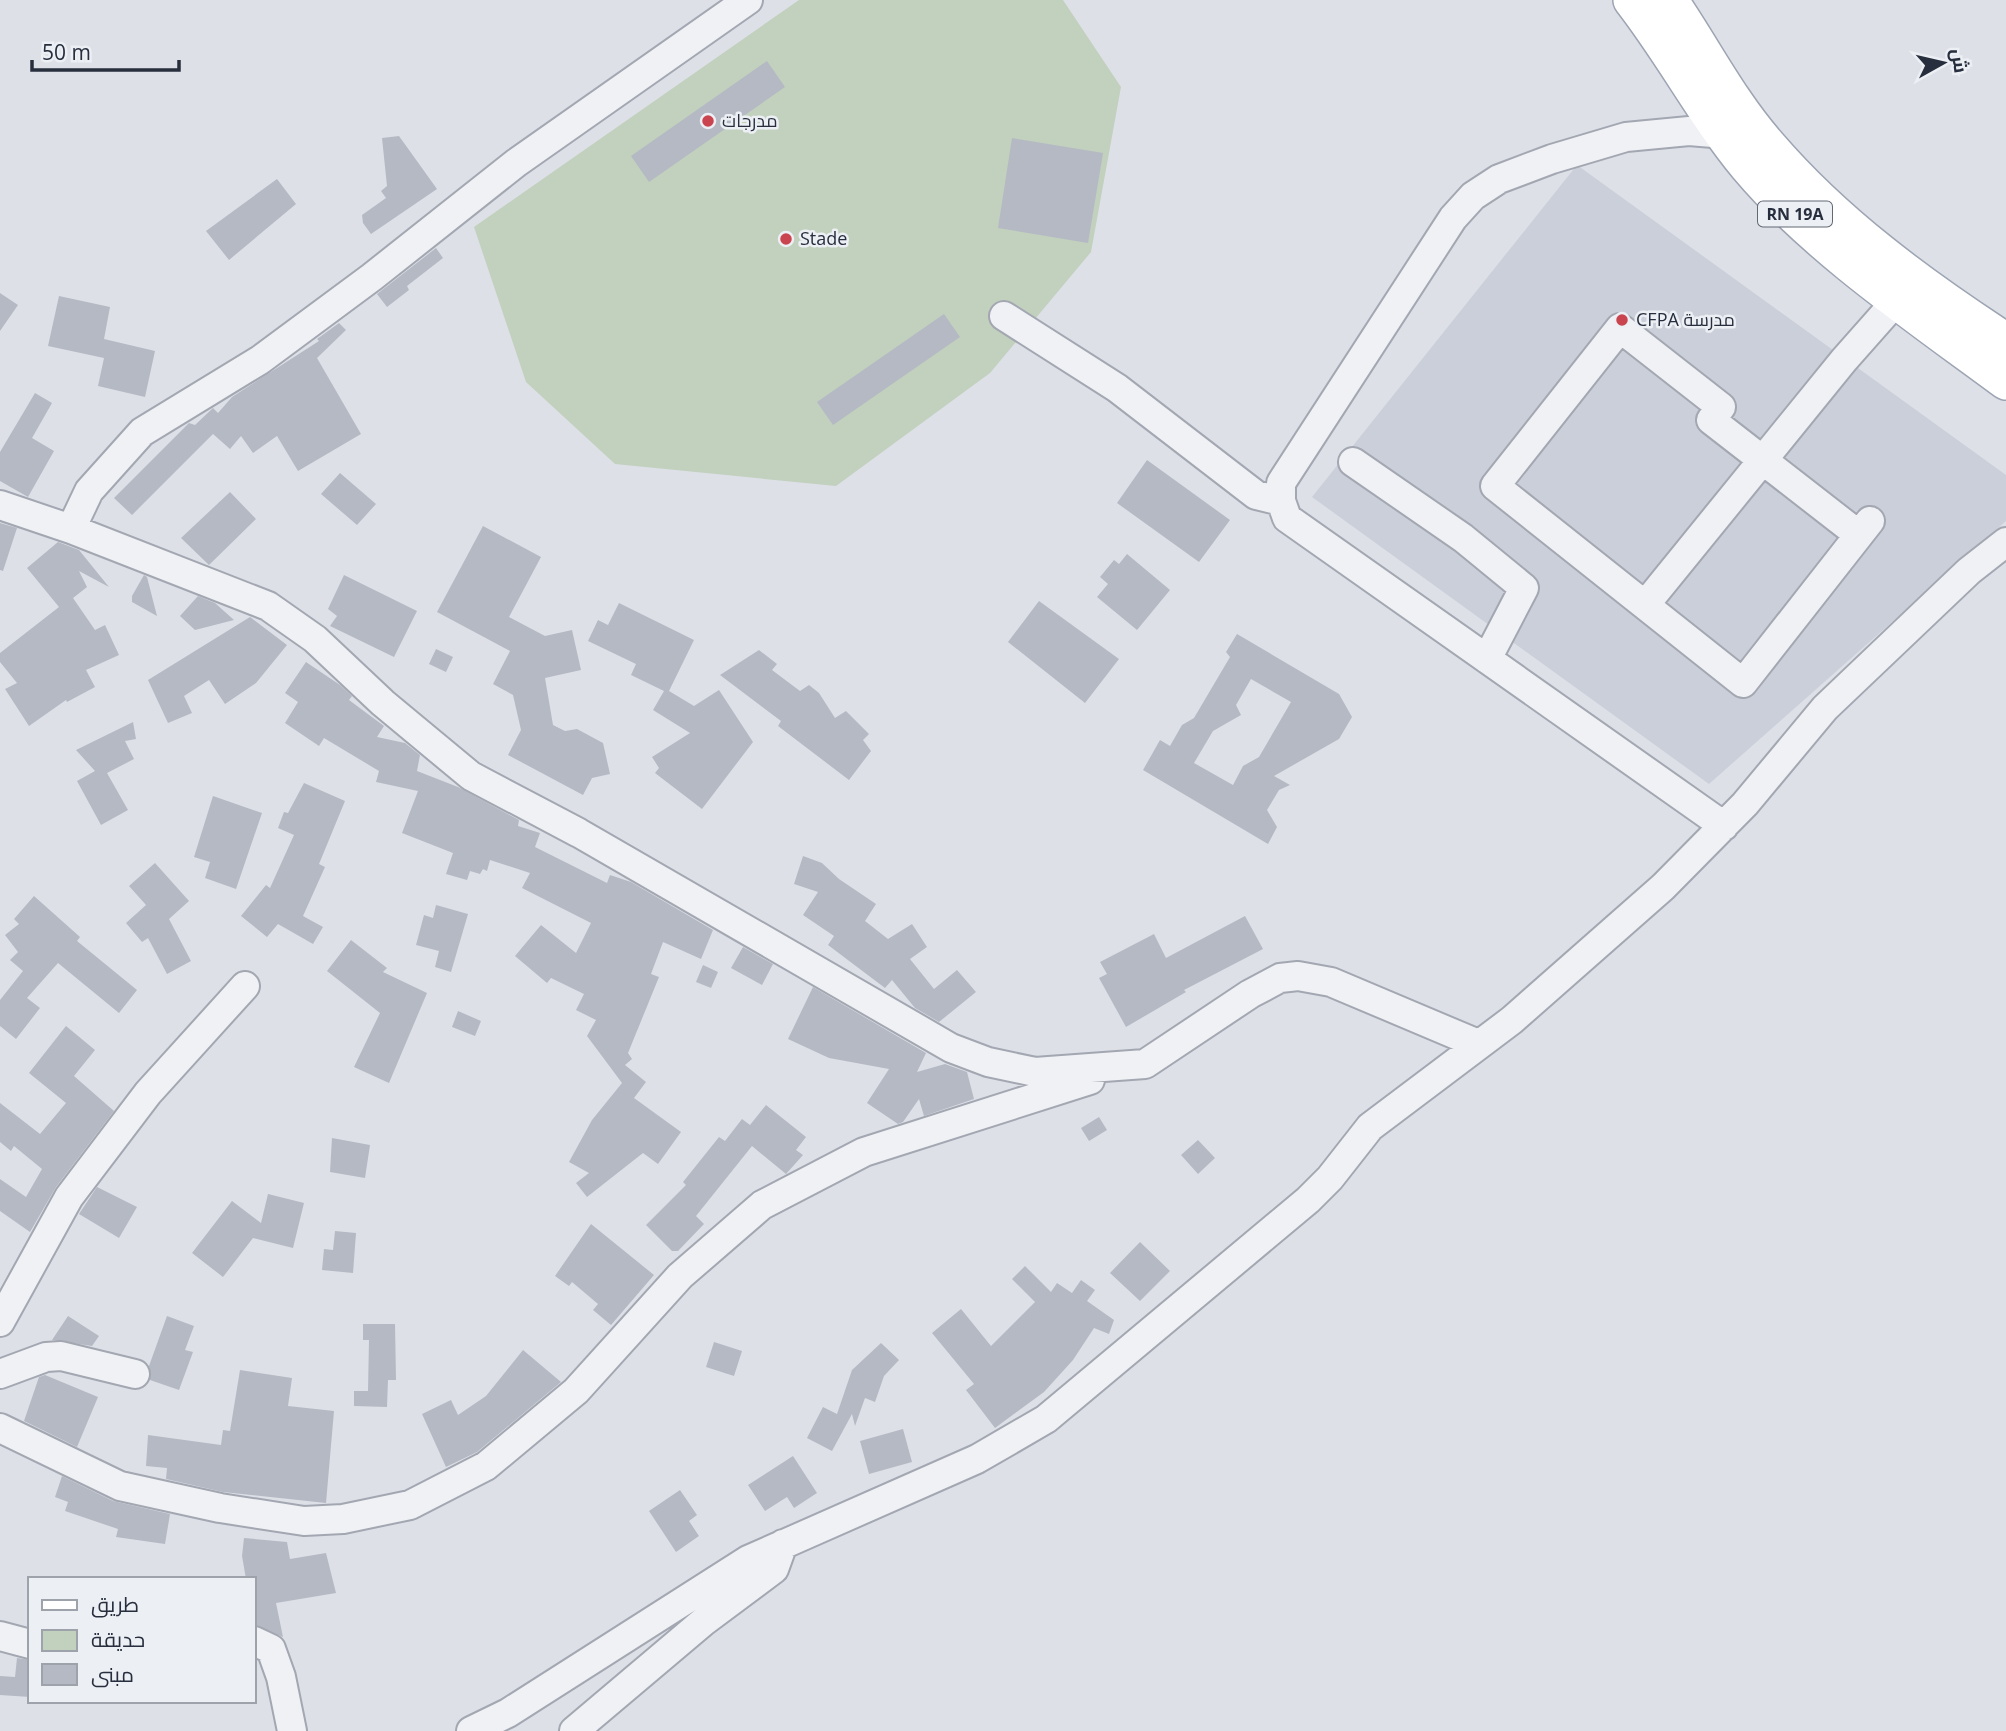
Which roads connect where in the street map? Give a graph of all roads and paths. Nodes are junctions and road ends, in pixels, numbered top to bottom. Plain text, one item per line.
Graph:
1 (748, 0) edge
2 (1633, 0) edge
3 (1669, 0) edge
4 (1725, 134) junction
5 (1898, 299) junction
6 (1004, 316) dead end
7 (2006, 342) edge
8 (2006, 381) edge
9 (1763, 460) junction
10 (1353, 462) dead end
11 (1282, 501) junction
12 (0, 505) edge
13 (71, 529) junction
14 (2006, 542) edge
15 (1645, 605) junction
16 (1487, 659) junction
17 (1724, 826) junction
18 (246, 986) dead end
19 (1478, 1044) junction
20 (1145, 1064) junction
21 (0, 1322) edge
22 (0, 1374) edge
23 (135, 1374) dead end
24 (0, 1428) edge
25 (783, 1544) junction
26 (0, 1636) edge
27 (256, 1642) edge
28 (28, 1643) edge
29 (292, 1731) edge
30 (471, 1731) edge
31 (574, 1731) edge

1 - 13 street
2 - 4 main road, RN 19A
3 - 7 main road, RN 19A
4 - 5 main road, RN 19A
4 - 11 street
5 - 8 main road, RN 19A
5 - 9 street
6 - 11 street
9 - 15 street
9 - 15 street
9 - 15 street
10 - 16 street
11 - 16 street
12 - 13 street
13 - 20 street
14 - 17 street
16 - 17 street
17 - 19 street
18 - 21 street
19 - 20 street
19 - 25 street
20 - 24 street
22 - 23 street
25 - 30 street
25 - 31 street
26 - 28 street
27 - 29 street

